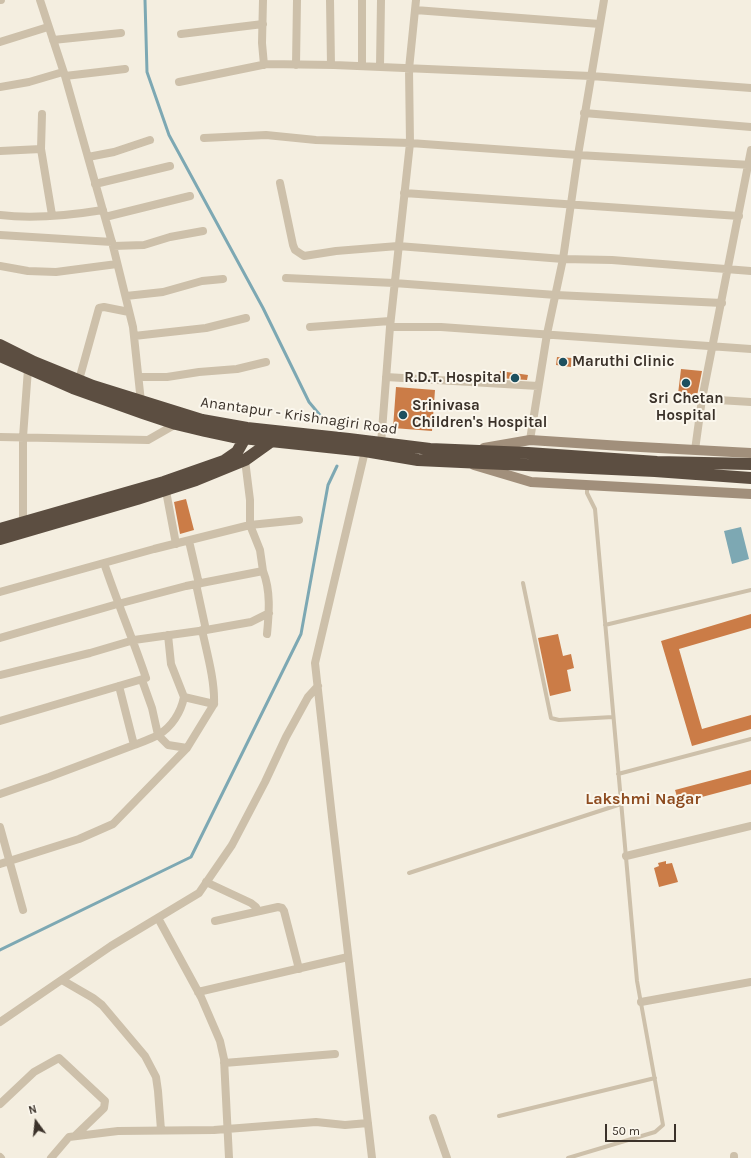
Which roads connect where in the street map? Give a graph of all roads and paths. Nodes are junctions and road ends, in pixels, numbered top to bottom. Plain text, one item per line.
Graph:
1 (40, 0) edge
2 (263, 0) edge
3 (296, 0) edge
4 (330, 0) edge
5 (362, 0) edge
6 (381, 0) edge
7 (416, 0) edge
8 (604, 0) edge
9 (415, 10) junction
10 (262, 24) junction
11 (600, 24) junction
12 (48, 27) junction
13 (121, 32) dead end
14 (182, 34) dead end
15 (53, 40) junction
16 (0, 42) edge
17 (264, 65) junction
18 (296, 65) junction
19 (331, 65) junction
20 (362, 66) junction
21 (380, 67) junction
22 (125, 69) dead end
23 (410, 69) junction
24 (64, 74) junction
25 (590, 76) junction
26 (179, 82) dead end
27 (0, 86) edge
28 (751, 88) edge
29 (584, 113) junction
30 (42, 114) dead end
31 (751, 127) edge
32 (204, 138) dead end
33 (150, 140) dead end
34 (410, 143) junction
35 (41, 149) junction
36 (751, 150) edge
37 (0, 151) edge
38 (578, 155) junction
39 (88, 157) junction
40 (750, 165) edge
41 (170, 166) dead end
42 (280, 183) dead end
43 (95, 184) junction
44 (404, 193) junction
45 (190, 196) dead end
46 (571, 205) junction
47 (104, 213) junction
48 (0, 214) edge
49 (52, 216) junction
50 (739, 216) junction
51 (203, 231) dead end
52 (0, 235) edge
53 (112, 244) junction
54 (398, 246) junction
55 (564, 259) junction
56 (118, 264) junction
57 (0, 266) edge
58 (728, 270) junction
59 (751, 271) edge
60 (286, 278) dead end
61 (223, 279) dead end
62 (394, 283) junction
63 (556, 295) junction
64 (126, 296) junction
65 (722, 303) junction
66 (129, 312) junction
67 (246, 318) dead end
68 (390, 324) junction
69 (310, 327) dead end
70 (547, 334) junction
71 (134, 336) junction
72 (0, 345) edge
73 (713, 347) junction
74 (751, 349) edge
75 (0, 356) edge
76 (266, 362) dead end
77 (28, 369) junction
78 (139, 377) junction
79 (386, 377) junction
80 (79, 380) junction
81 (538, 386) junction
82 (702, 399) junction
83 (141, 402) junction
84 (751, 402) edge
85 (176, 424) junction
86 (283, 432) junction
87 (246, 433) junction
88 (0, 437) edge
89 (23, 437) junction
90 (530, 440) junction
91 (270, 441) junction
92 (380, 444) junction
93 (695, 450) junction
94 (365, 452) junction
95 (751, 453) edge
96 (465, 457) junction
97 (245, 460) junction
98 (751, 464) edge
99 (656, 466) junction
100 (751, 478) edge
101 (587, 486) junction
102 (166, 491) junction
103 (751, 494) edge
104 (298, 520) dead end
105 (23, 523) junction
106 (250, 525) junction
107 (0, 529) edge
108 (0, 539) edge
109 (189, 541) junction
110 (176, 544) junction
111 (104, 563) junction
112 (263, 571) junction
113 (523, 583) dead end
114 (198, 584) junction
115 (751, 590) edge
116 (0, 592) edge
117 (118, 604) junction
118 (269, 613) junction
119 (605, 625) junction
120 (204, 630) junction
121 (267, 634) dead end
122 (168, 635) junction
123 (0, 638) edge
124 (134, 640) junction
125 (0, 675) edge
126 (142, 680) junction
127 (119, 686) junction
128 (318, 686) junction
129 (184, 697) junction
130 (214, 704) junction
131 (613, 717) junction
132 (0, 721) edge
133 (158, 735) junction
134 (751, 738) edge
135 (134, 745) junction
136 (187, 748) junction
137 (618, 774) junction
138 (0, 794) edge
139 (621, 804) junction
140 (751, 826) edge
141 (0, 827) edge
142 (626, 856) junction
143 (10, 860) junction
144 (0, 864) edge
145 (409, 873) dead end
146 (206, 882) junction
147 (23, 910) dead end
148 (257, 911) junction
149 (158, 918) junction
150 (215, 921) dead end
151 (348, 957) junction
152 (299, 969) junction
153 (62, 980) junction
154 (751, 982) edge
155 (198, 992) junction
156 (641, 1002) junction
157 (0, 1022) edge
158 (335, 1054) dead end
159 (224, 1063) junction
160 (655, 1078) junction
161 (0, 1104) edge
162 (499, 1116) dead end
163 (433, 1118) dead end
164 (368, 1123) junction
165 (227, 1128) junction
166 (161, 1130) junction
167 (75, 1136) junction
168 (51, 1158) edge
169 (230, 1158) edge
170 (372, 1158) edge
171 (447, 1158) edge
172 (568, 1158) edge

1 - 12 street
2 - 10 street
3 - 18 street
4 - 19 street
5 - 20 street
6 - 21 street
7 - 9 street
8 - 11 street
9 - 11 street
9 - 23 street
10 - 14 street
10 - 17 street
11 - 25 street
12 - 15 street
12 - 16 street
13 - 15 street
15 - 24 street
17 - 18 street
17 - 26 street
18 - 19 street
19 - 20 street
20 - 21 street
21 - 23 street
22 - 24 street
23 - 25 street
23 - 34 street
24 - 27 street
24 - 39 street
25 - 28 street
25 - 29 street
29 - 31 street
29 - 38 street
30 - 35 street
32 - 34 street
33 - 39 street
34 - 38 street
34 - 44 street
35 - 37 street
35 - 49 street
36 - 40 street
38 - 40 street
38 - 46 street
39 - 43 street
40 - 50 street
41 - 43 street
42 - 54 street
43 - 47 street
44 - 46 street
44 - 54 street
45 - 47 street
46 - 50 street
46 - 55 street
47 - 49 street
47 - 53 street
48 - 49 street
50 - 58 street
51 - 53 street
52 - 53 street
53 - 56 street
54 - 55 street
54 - 62 street
55 - 58 street
55 - 63 street
56 - 57 street
56 - 64 street
58 - 59 street
58 - 65 street
60 - 62 street
61 - 64 street
62 - 63 street
62 - 68 street
63 - 65 street
63 - 70 street
64 - 66 street
65 - 73 street
66 - 71 street
66 - 80 street
67 - 71 street
68 - 69 street
68 - 70 street
68 - 79 street
70 - 73 street
70 - 81 street
71 - 78 street
72 - 80 highway, Anantapur - Krishnagiri Road
73 - 74 street
73 - 82 street
75 - 77 highway, Anantapur - Krishnagiri Road
76 - 78 street
77 - 85 highway, Anantapur - Krishnagiri Road
77 - 89 street
78 - 83 street
79 - 81 street
79 - 92 street
80 - 83 highway, Anantapur - Krishnagiri Road
81 - 90 street
82 - 84 street
82 - 93 street
83 - 87 highway, Anantapur - Krishnagiri Road
85 - 87 highway, Anantapur - Krishnagiri Road
85 - 89 street
86 - 87 highway, Anantapur - Krishnagiri Road
86 - 91 highway
86 - 92 highway, Anantapur - Krishnagiri Road
87 - 91 highway, Anantapur - Krishnagiri Road
87 - 105 highway
88 - 89 street
89 - 105 street
90 - 93 street
90 - 96 street
91 - 94 highway, Anantapur - Krishnagiri Road
91 - 97 highway
92 - 96 highway, Anantapur - Krishnagiri Road
93 - 95 street
94 - 96 highway, Anantapur - Krishnagiri Road
94 - 128 street
96 - 99 highway, Anantapur - Krishnagiri Road
96 - 101 street
97 - 102 highway
97 - 106 street
98 - 99 highway, Anantapur - Krishnagiri Road
99 - 100 highway
101 - 103 street
101 - 119 lane
102 - 108 highway
102 - 110 street
104 - 106 street
105 - 107 highway
106 - 109 street
106 - 112 street
109 - 110 street
109 - 114 street
110 - 111 street
111 - 116 street
111 - 117 street
112 - 114 street
112 - 118 street
113 - 131 lane
114 - 117 street
114 - 120 street
115 - 119 lane
117 - 123 street
117 - 124 street
118 - 120 street
118 - 121 street
119 - 131 lane
120 - 122 street
120 - 130 street
122 - 124 street
122 - 129 street
124 - 125 street
124 - 126 street
126 - 127 street
126 - 133 street
127 - 132 street
127 - 135 street
128 - 146 street
128 - 151 street
129 - 130 street
129 - 133 street
130 - 136 street
131 - 137 lane
133 - 135 street
133 - 136 street
134 - 137 lane
135 - 138 street
136 - 143 street
137 - 139 lane
139 - 142 lane
139 - 145 lane
140 - 142 street
141 - 143 street
142 - 156 lane
143 - 144 street
143 - 147 street
146 - 148 street
146 - 149 street
148 - 150 street
148 - 152 street
149 - 153 street
149 - 155 street
151 - 152 street
151 - 164 street
152 - 155 street
153 - 157 street
153 - 166 street
154 - 156 street
155 - 159 street
156 - 160 lane
158 - 159 street
159 - 165 street
160 - 162 lane
160 - 172 lane
161 - 167 street
163 - 171 street
164 - 165 street
164 - 170 street
165 - 166 street
165 - 169 street
166 - 167 street
167 - 168 street

